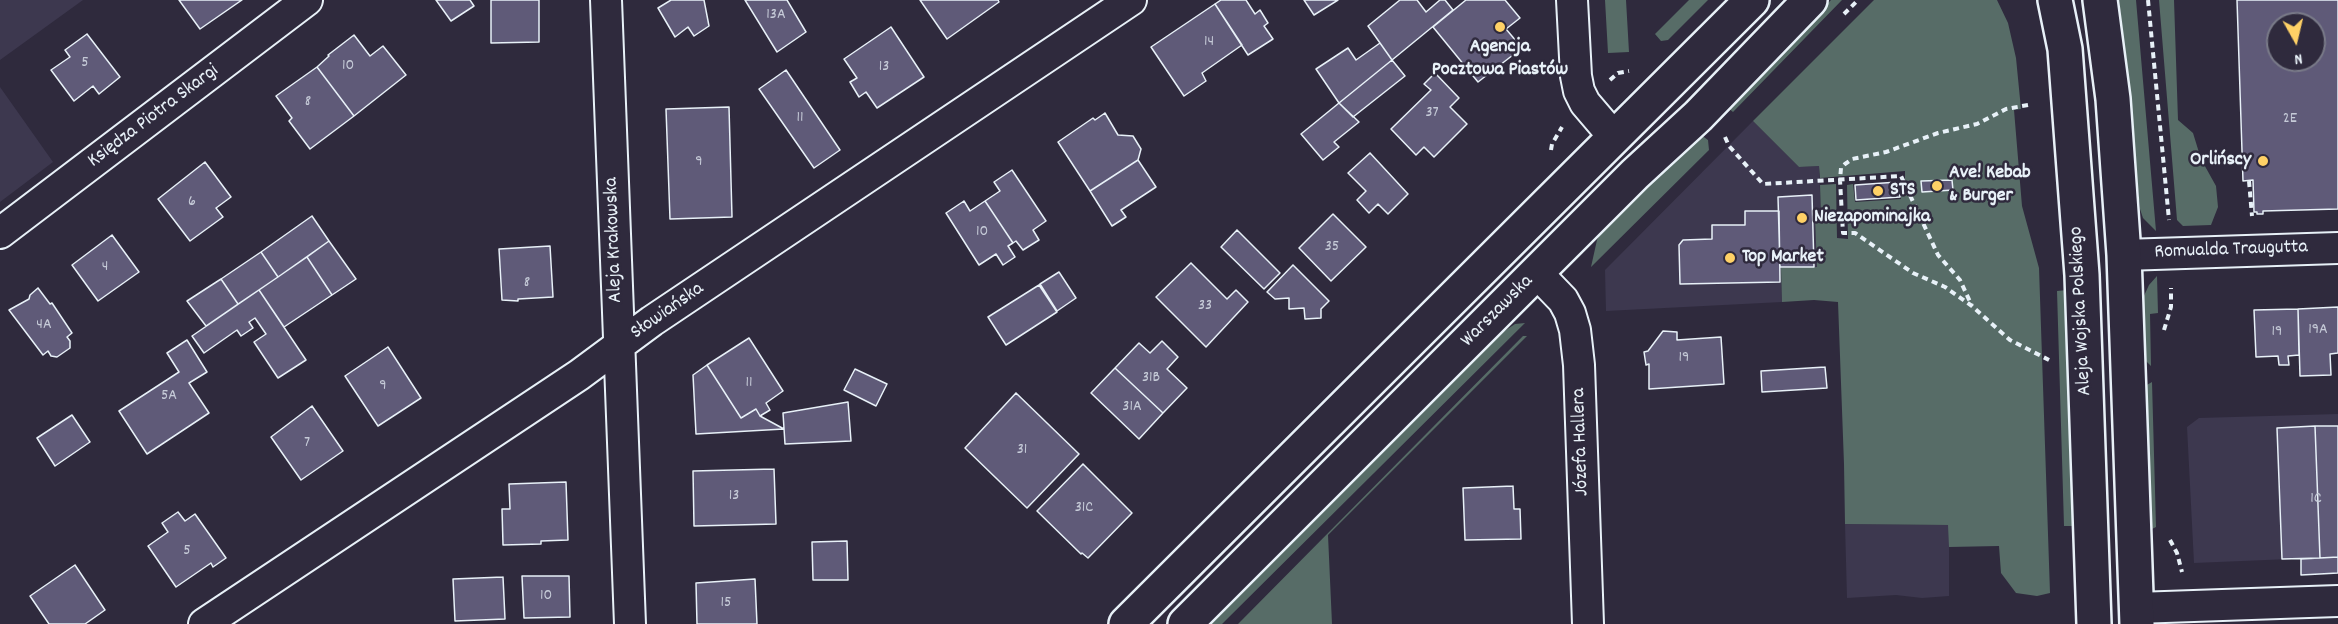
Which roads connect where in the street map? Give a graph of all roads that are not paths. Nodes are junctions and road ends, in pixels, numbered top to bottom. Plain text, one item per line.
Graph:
1 (307, 0) edge
2 (606, 0) edge
3 (1131, 0) edge
4 (1572, 0) edge
5 (1752, 0) edge
6 (1810, 0) edge
7 (2035, 0) edge
8 (2055, 0) edge
9 (2100, 0) edge
10 (2065, 49) junction
11 (1614, 137) junction
12 (0, 233) edge
13 (2338, 248) edge
14 (2124, 255) junction
15 (1537, 273) junction
16 (618, 347) junction
17 (2338, 601) edge
18 (2136, 616) edge
19 (204, 624) edge
20 (630, 624) edge
21 (1126, 624) edge
22 (1185, 624) edge
23 (1588, 624) edge
24 (2094, 624) edge

1 - 12 street, Księdza Piotra Skargi
2 - 16 street, Aleja Krakowska
3 - 16 street, Słowiańska
4 - 11 street
5 - 11 street
6 - 15 street, Warszawska
7 - 10 street
8 - 10 street, Aleja Wojska Polskiego
9 - 14 street
10 - 24 street, Aleja Wojska Polskiego
11 - 21 street
13 - 14 street, Romualda Traugutta
14 - 18 street
15 - 22 street, Warszawska
15 - 23 street, Józefa Hallera
16 - 19 street, Słowiańska
16 - 20 street, Aleja Krakowska
17 - 18 street

